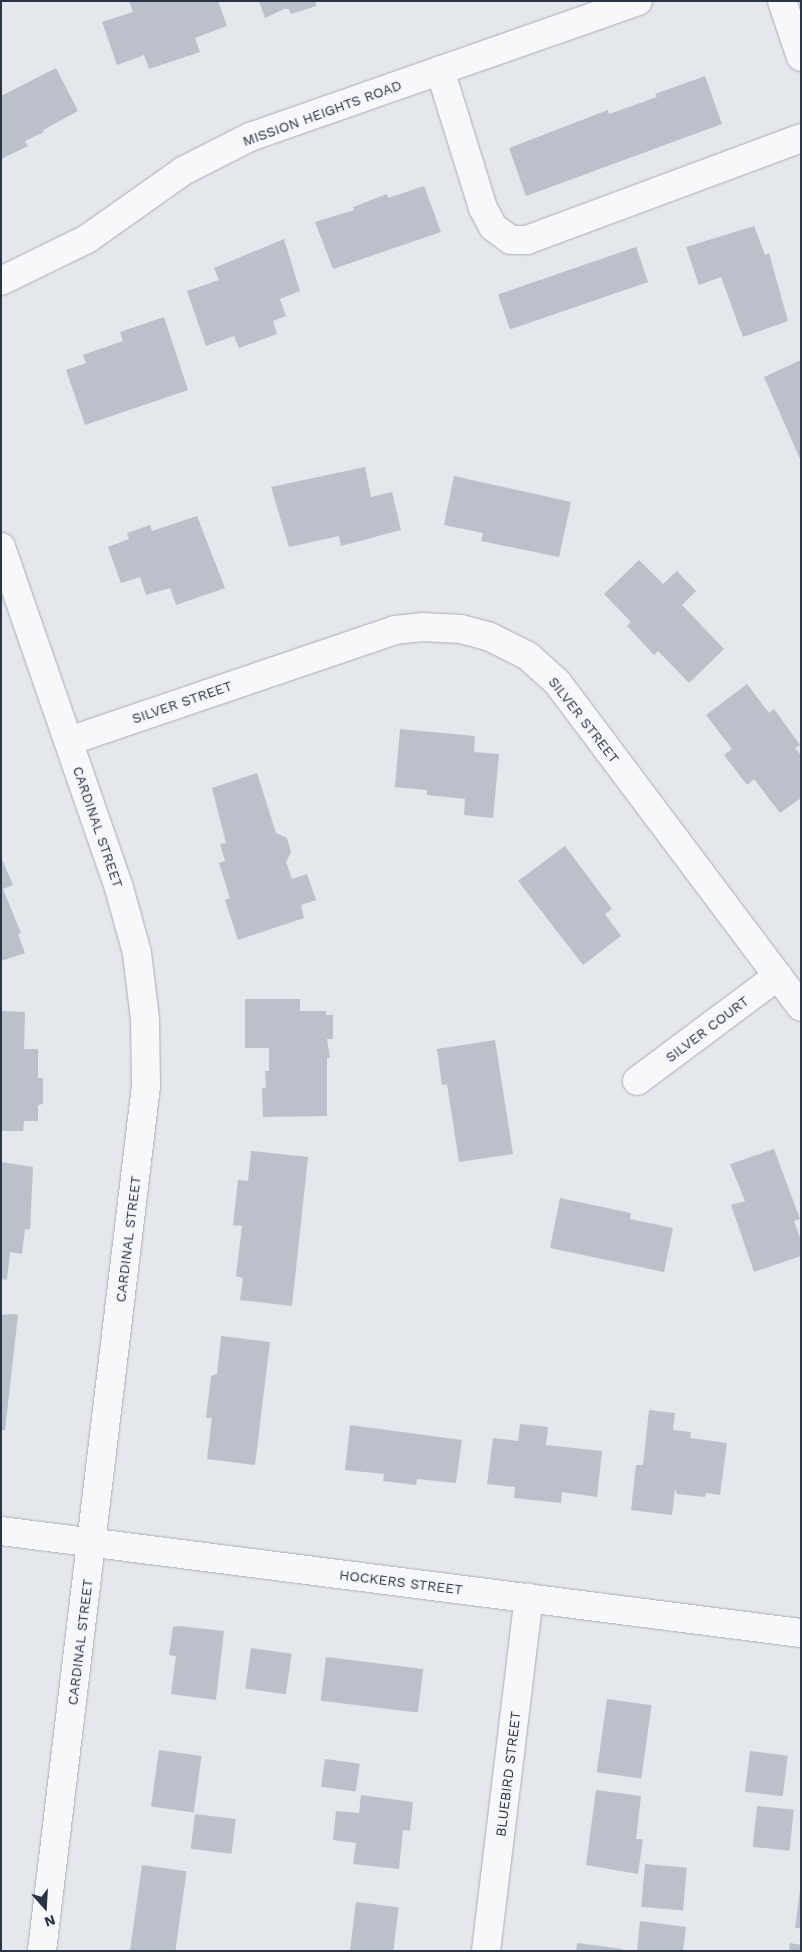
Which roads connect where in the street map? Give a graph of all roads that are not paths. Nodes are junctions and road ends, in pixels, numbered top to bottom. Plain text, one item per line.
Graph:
1 (638, 1) edge
2 (782, 1) edge
3 (801, 57) edge
4 (440, 70) junction
5 (801, 138) edge
6 (1, 281) edge
7 (1, 547) edge
8 (69, 742) junction
9 (778, 976) junction
10 (801, 1007) edge
11 (637, 1081) dead end
12 (1, 1531) edge
13 (92, 1543) junction
14 (529, 1598) junction
15 (801, 1633) edge
16 (42, 1951) edge
17 (486, 1951) edge

1 - 4 street, MISSION HEIGHTS ROAD
2 - 3 street
4 - 5 street
4 - 6 street, MISSION HEIGHTS ROAD
7 - 8 street, CARDINAL STREET
8 - 9 street, SILVER STREET
8 - 13 street, CARDINAL STREET
9 - 10 street, SILVER STREET
9 - 11 street, SILVER COURT
12 - 13 street, HOCKERS STREET
13 - 14 street, HOCKERS STREET
13 - 16 street, CARDINAL STREET
14 - 15 street, HOCKERS STREET
14 - 17 street, BLUEBIRD STREET

